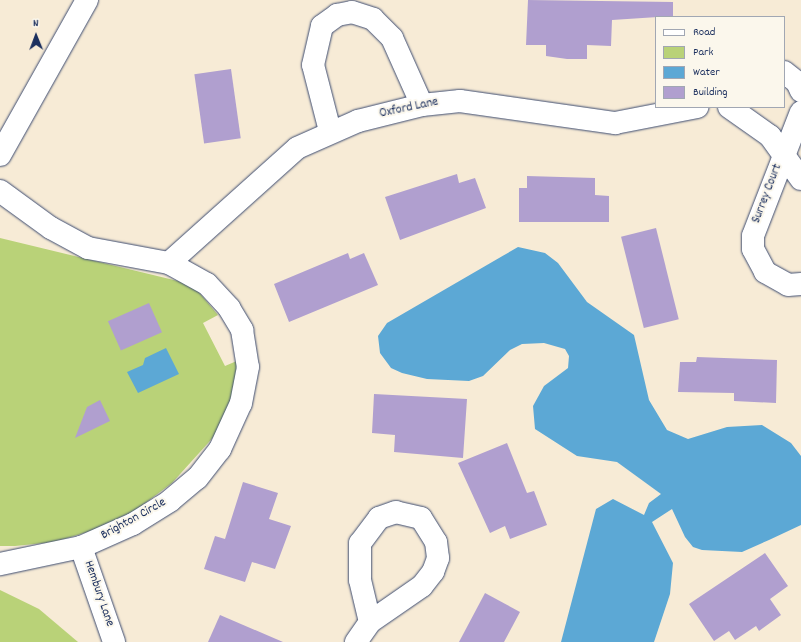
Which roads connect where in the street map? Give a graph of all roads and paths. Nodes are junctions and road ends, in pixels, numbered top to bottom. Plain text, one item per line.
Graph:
1 (87, 0) edge
2 (785, 73) edge
3 (801, 91) edge
4 (422, 105) junction
5 (691, 108) edge
6 (730, 108) edge
7 (801, 112) edge
8 (330, 131) junction
9 (783, 152) junction
10 (0, 155) edge
11 (801, 179) edge
12 (0, 191) edge
13 (169, 263) junction
14 (801, 284) edge
15 (81, 547) junction
16 (0, 564) edge
17 (370, 622) junction
18 (114, 642) edge
19 (356, 642) edge

1 - 10 street
2 - 3 street
4 - 5 street, Oxford Lane
4 - 8 street, Oxford Lane
4 - 8 street
6 - 9 street
7 - 9 street
8 - 13 street, Oxford Lane
9 - 11 street, Surrey Court
9 - 14 street, Surrey Court
12 - 13 street, Brighton Circle
13 - 15 street, Brighton Circle
15 - 16 street, Brighton Circle
15 - 18 street, Hembury Lane
17 - 17 street
17 - 19 street

